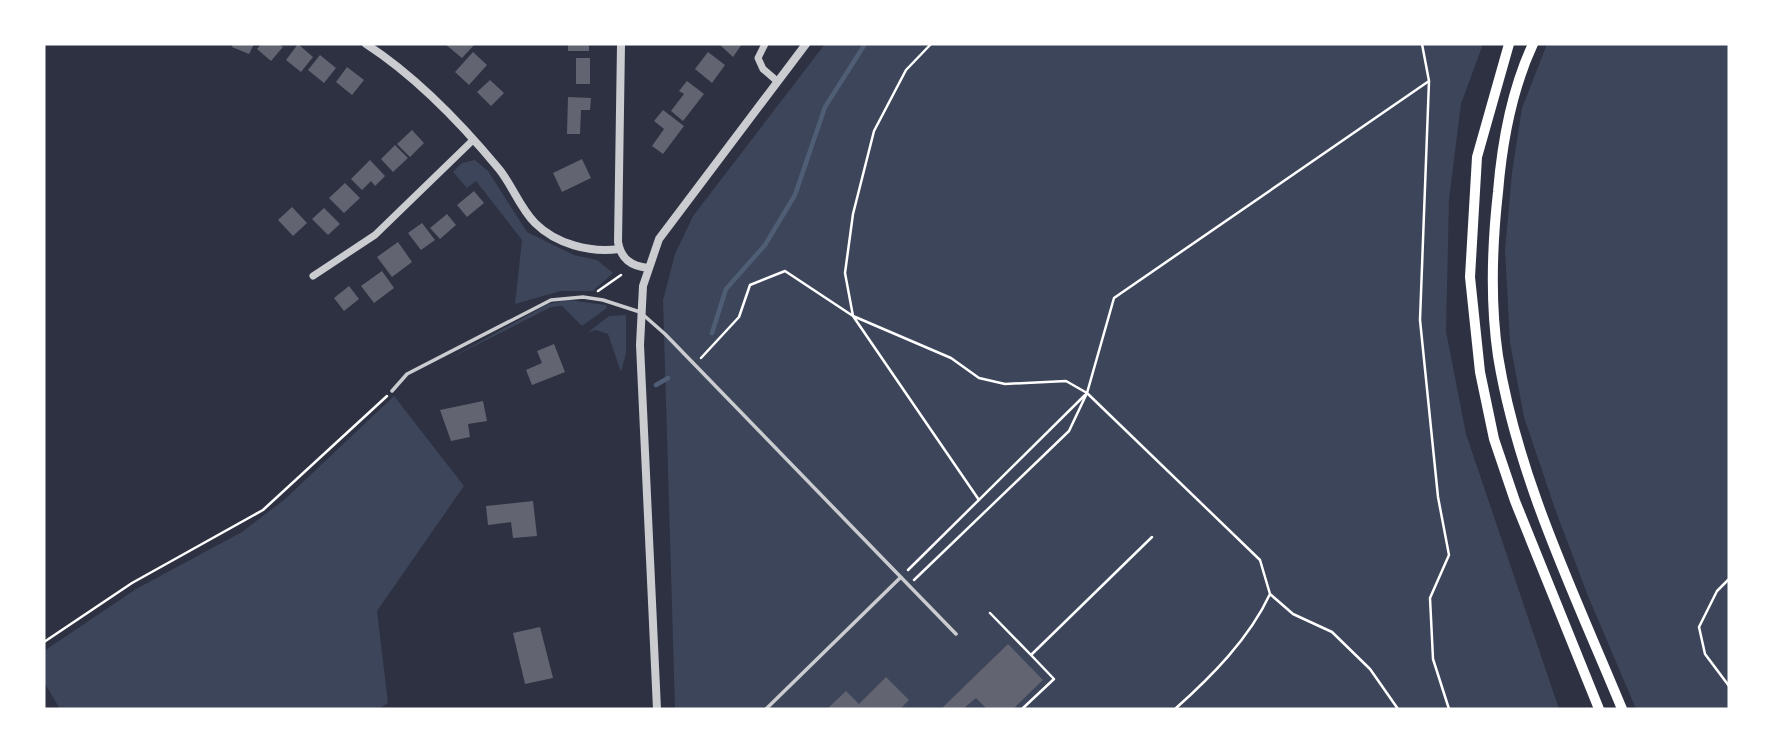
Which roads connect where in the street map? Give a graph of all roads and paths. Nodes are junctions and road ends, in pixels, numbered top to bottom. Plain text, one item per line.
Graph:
1 (366, 44) edge
2 (621, 44) edge
3 (765, 44) edge
4 (806, 44) edge
5 (931, 44) edge
6 (1422, 44) edge
7 (1508, 44) edge
8 (1533, 44) edge
9 (778, 81) junction
10 (1429, 81) junction
11 (473, 139) junction
12 (619, 248) junction
13 (648, 268) junction
14 (621, 275) dead end
15 (313, 276) dead end
16 (589, 298) junction
17 (640, 312) junction
18 (853, 316) junction
19 (695, 365) junction
20 (392, 391) joint
21 (1087, 393) junction
22 (979, 500) junction
23 (1152, 537) dead end
24 (901, 577) junction
25 (1729, 579) edge
26 (909, 585) junction
27 (1270, 594) junction
28 (990, 613) dead end
29 (956, 634) dead end
30 (44, 642) edge
31 (1031, 655) junction
32 (1729, 686) edge
33 (657, 709) edge
34 (766, 709) edge
35 (1022, 709) edge
36 (1175, 709) edge
37 (1398, 709) edge
38 (1449, 709) edge
39 (1599, 709) edge
40 (1622, 709) edge

1 - 11 street
2 - 12 street
3 - 9 street
4 - 9 street
5 - 18 path
6 - 10 path
7 - 39 main road
8 - 40 main road
9 - 13 street
10 - 21 path
10 - 38 path
11 - 12 street
11 - 15 street
12 - 13 street
13 - 17 street
14 - 16 path
16 - 17 lane
16 - 20 lane
17 - 19 lane
17 - 33 street
18 - 19 path
18 - 21 path
18 - 22 path
19 - 24 lane
20 - 30 path
21 - 22 path
21 - 26 path
21 - 27 path
22 - 24 path
23 - 31 path
24 - 26 lane
24 - 34 lane
25 - 32 path
26 - 29 lane
27 - 36 path
27 - 37 path
28 - 31 path
31 - 35 path

